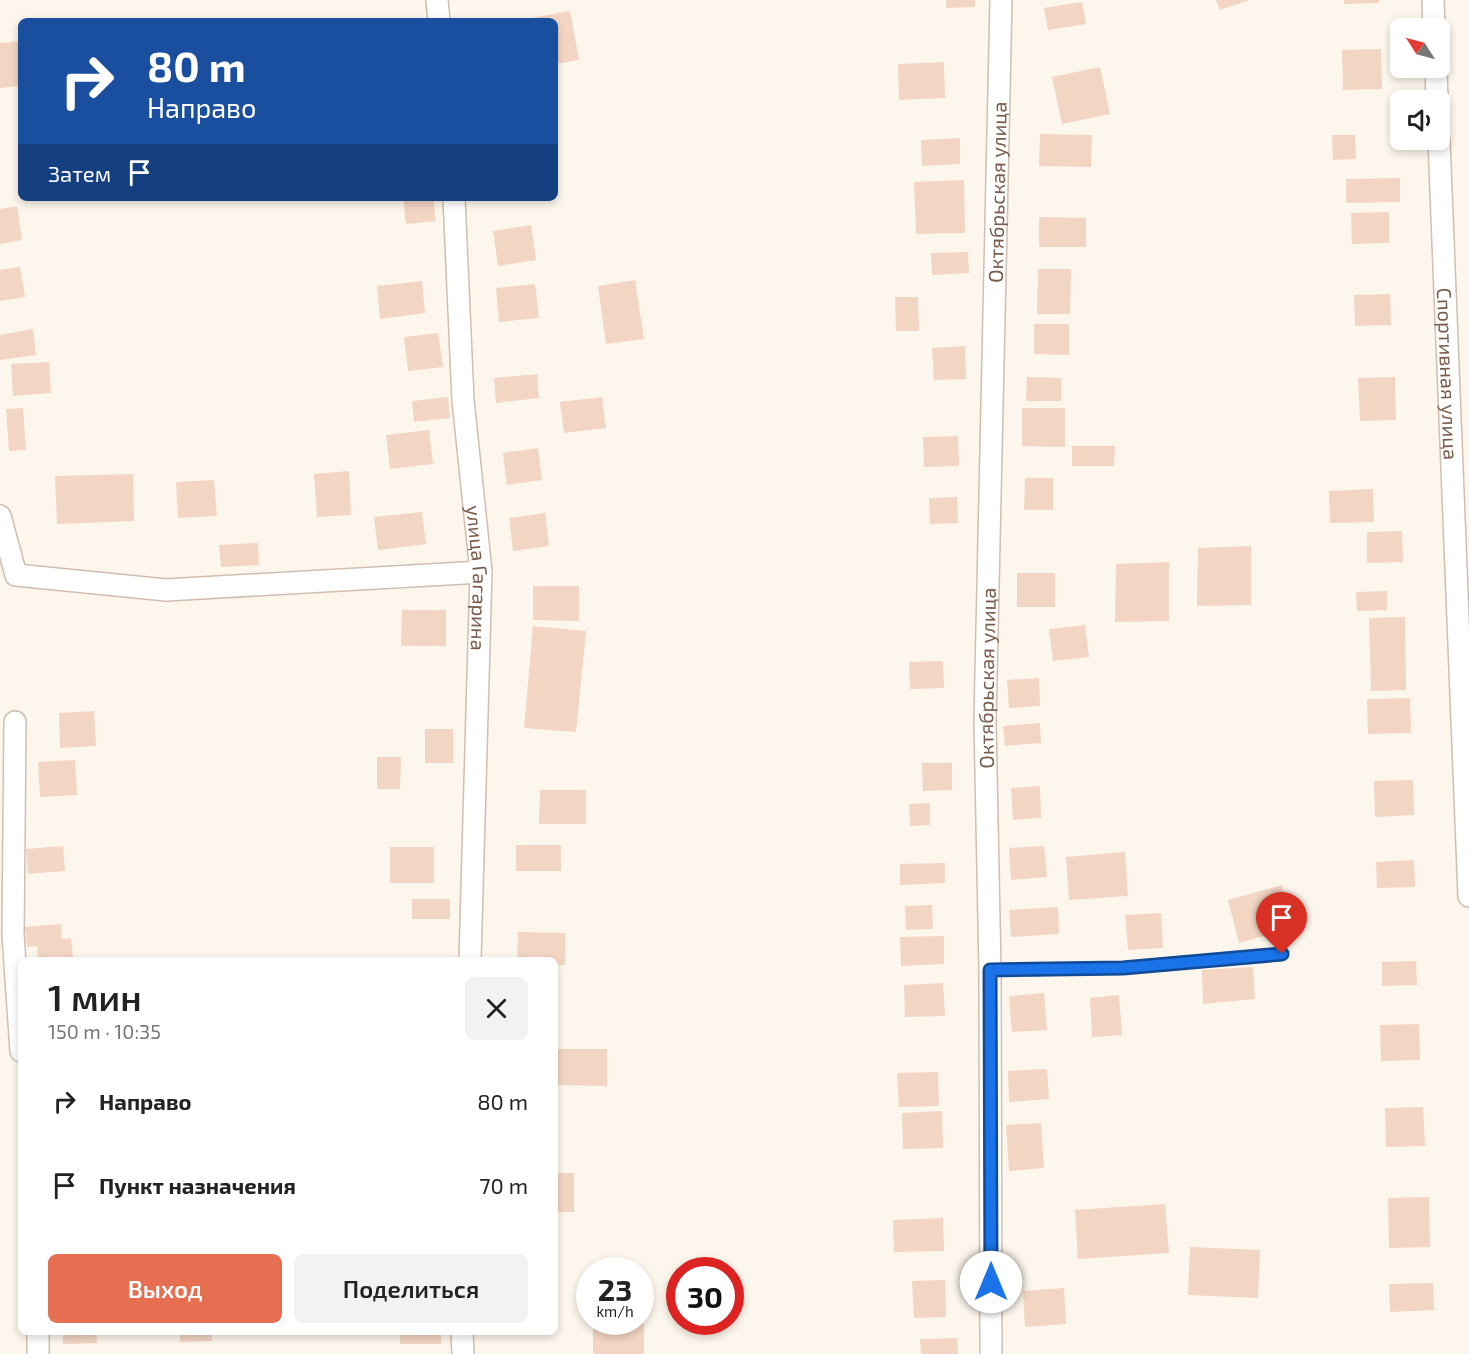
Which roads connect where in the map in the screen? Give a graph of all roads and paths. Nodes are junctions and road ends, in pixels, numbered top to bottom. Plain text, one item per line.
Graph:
1 (437, 0) edge
2 (1001, 0) edge
3 (1433, 0) edge
4 (439, 18) edge
5 (1434, 18) edge
6 (1439, 150) edge
7 (454, 201) edge
8 (0, 516) edge
9 (480, 572) junction
10 (15, 722) dead end
11 (1469, 896) edge
12 (1282, 954) dead end
13 (470, 957) edge
14 (990, 970) junction
15 (18, 1008) edge
16 (38, 1335) edge
17 (462, 1335) edge
18 (38, 1354) edge
19 (463, 1354) edge
20 (991, 1354) edge

1 - 4 street
2 - 14 street, Октябрьская улица
3 - 5 street
6 - 11 street, Спортивная улица
7 - 9 street, улица Гагарина
8 - 9 street
9 - 13 street, улица Гагарина
10 - 15 street
12 - 14 lane
14 - 20 street, Октябрьская улица
16 - 18 street
17 - 19 street

